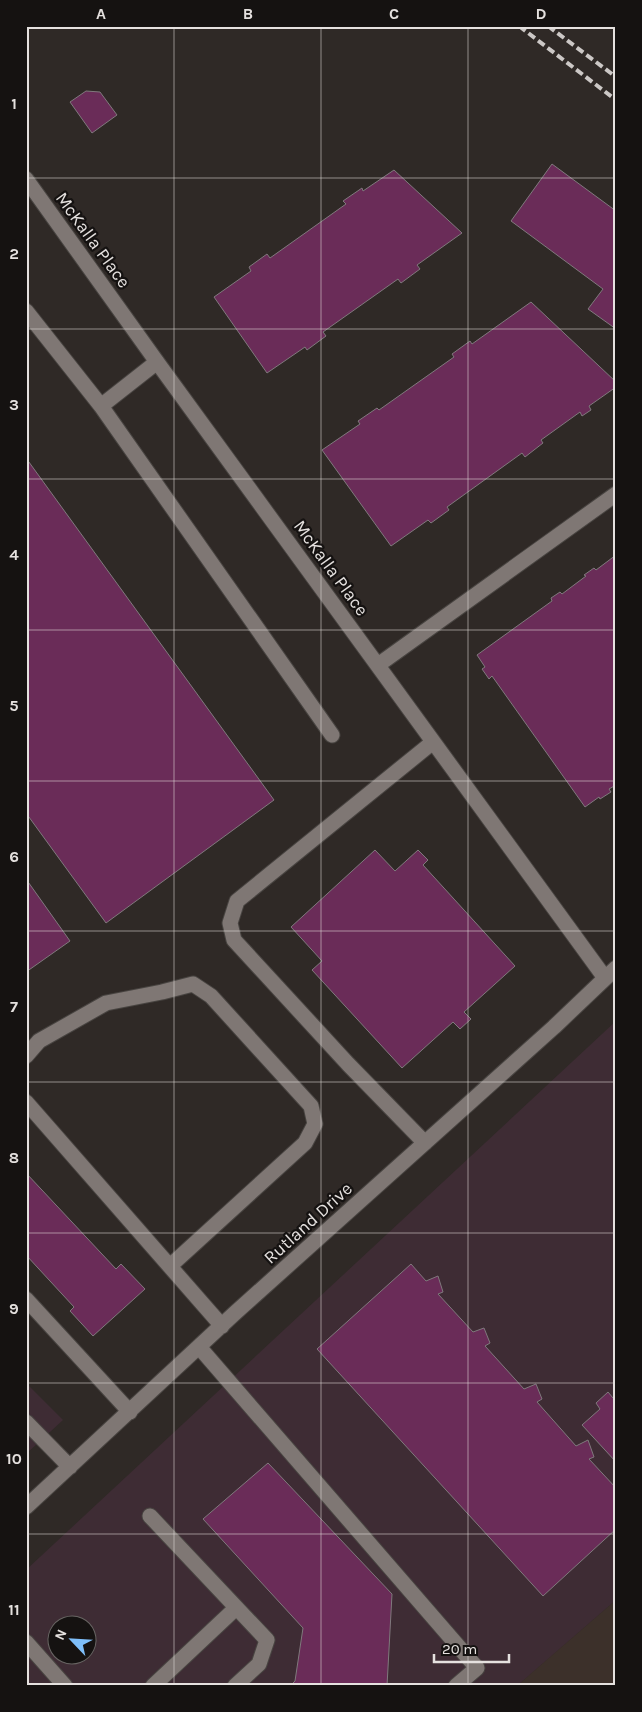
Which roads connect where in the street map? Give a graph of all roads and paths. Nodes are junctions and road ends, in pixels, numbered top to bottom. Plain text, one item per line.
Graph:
1 (26, 179) edge
2 (26, 312) edge
3 (157, 362) junction
4 (101, 406) junction
5 (616, 494) edge
6 (378, 665) junction
7 (332, 735) dead end
8 (433, 742) junction
9 (610, 973) edge
10 (26, 1056) edge
11 (26, 1102) edge
12 (425, 1143) junction
13 (170, 1266) junction
14 (26, 1299) edge
15 (222, 1326) junction
16 (200, 1348) junction
17 (130, 1412) junction
18 (26, 1422) edge
19 (70, 1467) junction
20 (26, 1507) edge
21 (150, 1516) dead end
22 (236, 1608) junction
23 (26, 1642) edge
24 (65, 1686) edge
25 (152, 1686) edge
26 (235, 1686) edge
27 (456, 1686) edge

1 - 3 street, McKalla Place
2 - 4 street
3 - 4 street
3 - 6 street, McKalla Place
4 - 7 street
5 - 6 street
6 - 8 street, McKalla Place
8 - 9 street, McKalla Place
8 - 12 street
9 - 12 street, Rutland Drive
10 - 13 street
11 - 13 street
12 - 15 street, Rutland Drive
13 - 15 street
14 - 17 street
15 - 16 street, Rutland Drive
16 - 17 street, Rutland Drive
16 - 27 street
17 - 19 street, Rutland Drive
18 - 19 street
19 - 20 street, Rutland Drive
21 - 22 street
22 - 25 street
22 - 26 street
23 - 24 street

